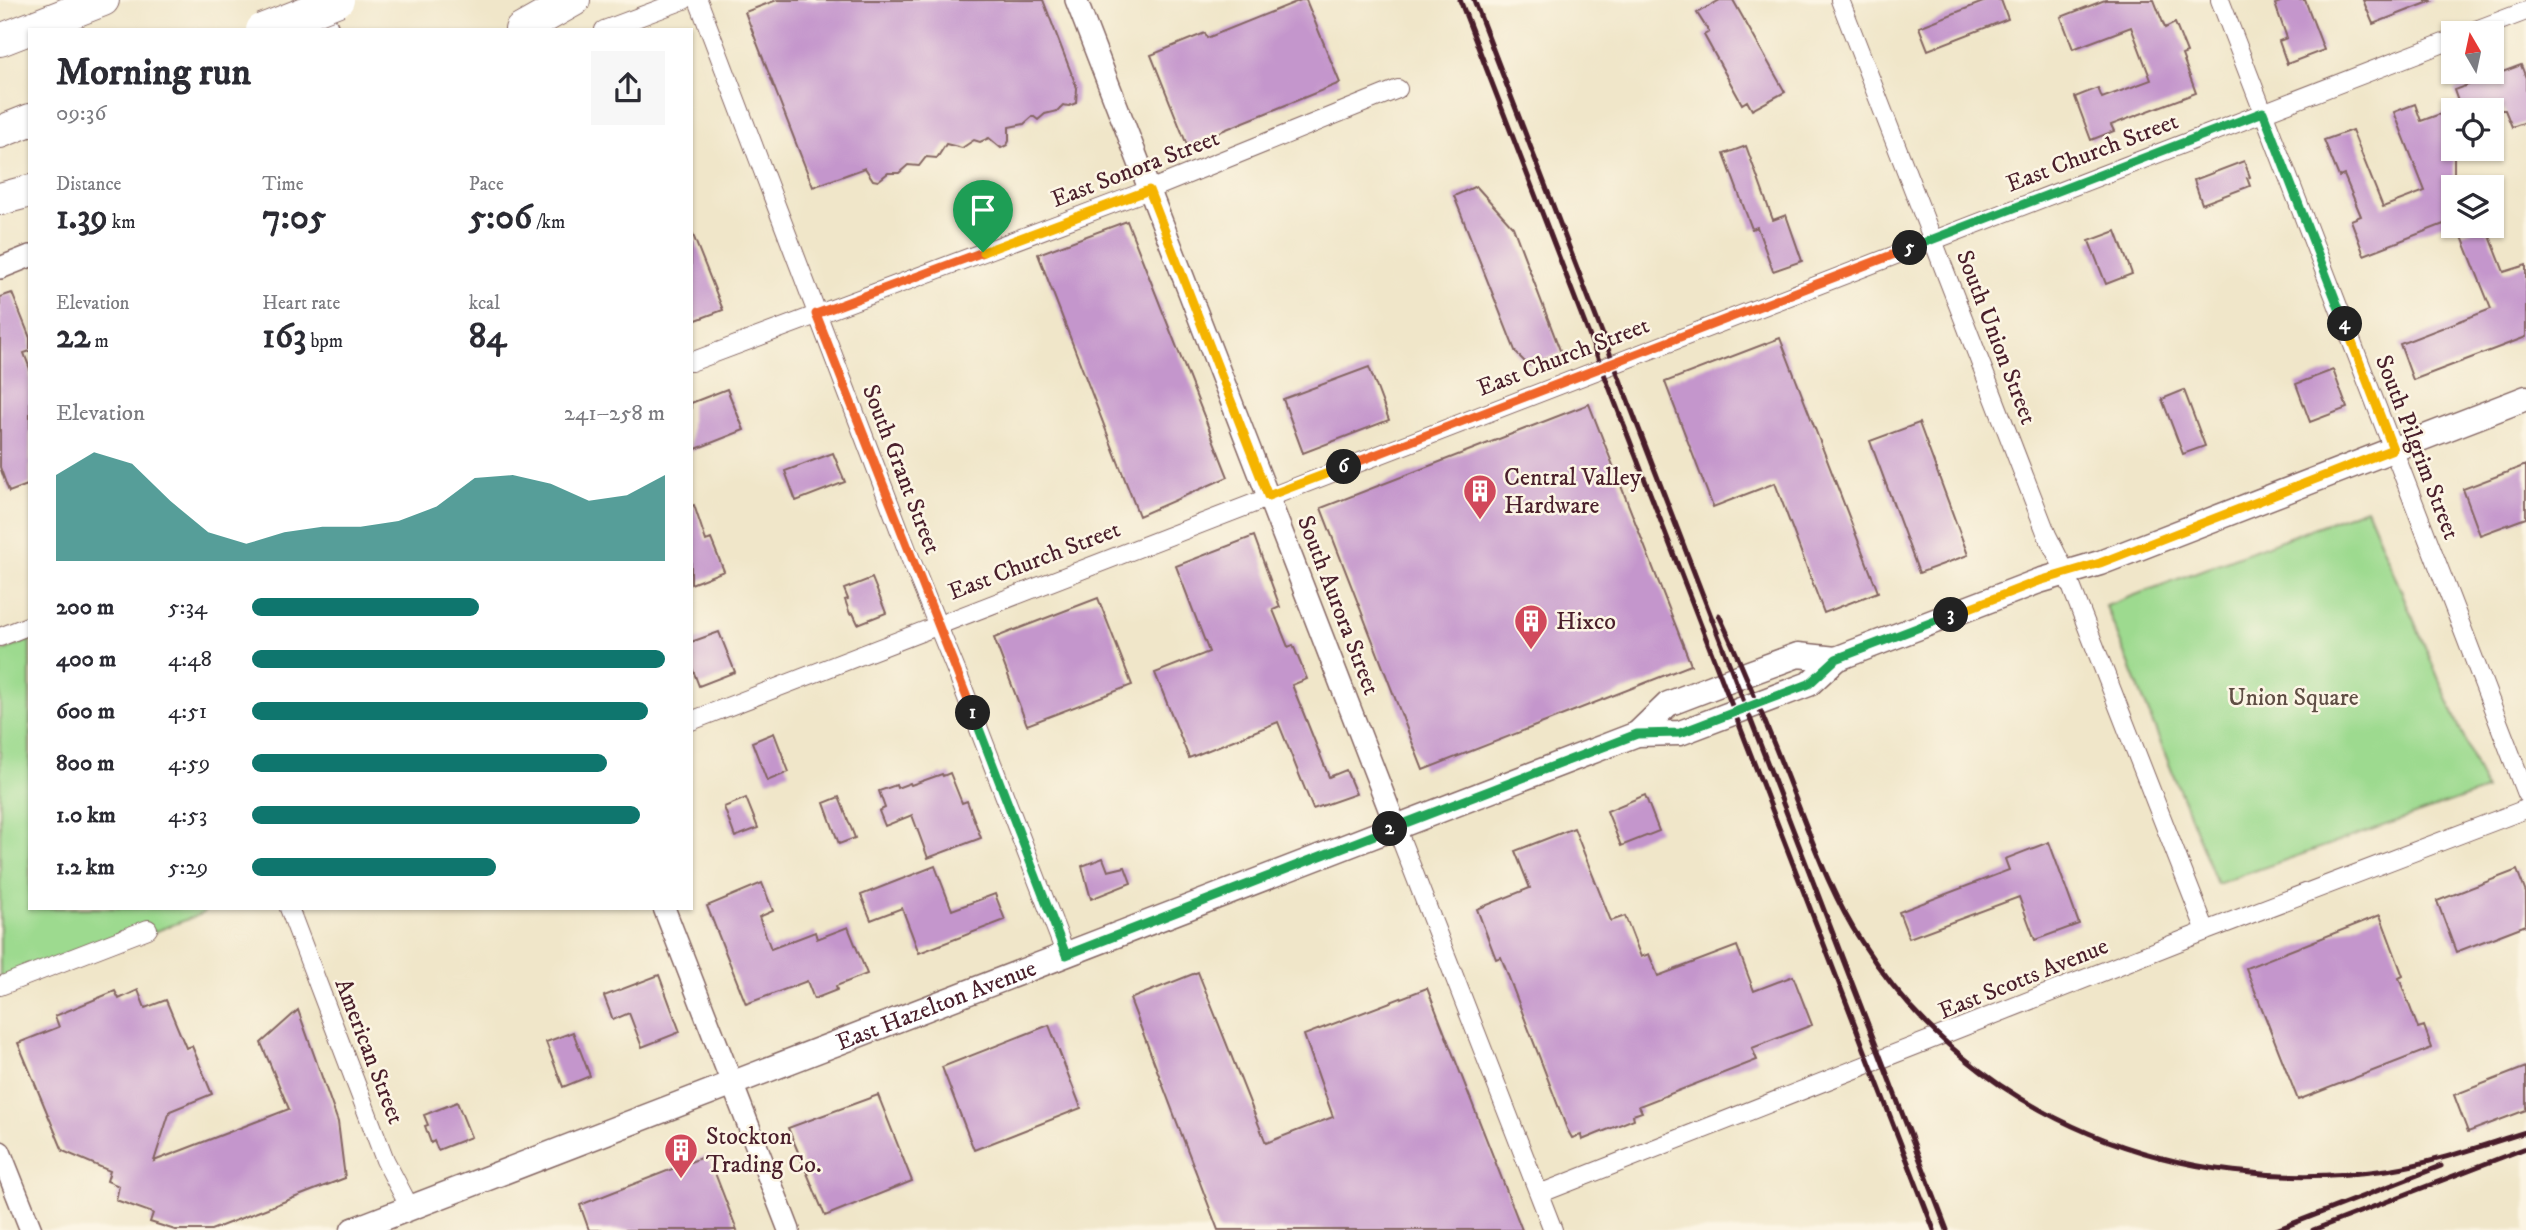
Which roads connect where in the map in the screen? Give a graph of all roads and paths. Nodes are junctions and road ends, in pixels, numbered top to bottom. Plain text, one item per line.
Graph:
1 (103, 0) edge
2 (316, 0) edge
3 (338, 0) edge
4 (574, 0) edge
5 (684, 0) edge
6 (698, 0) edge
7 (1076, 0) edge
8 (1840, 0) edge
9 (2220, 0) edge
10 (2526, 11) edge
11 (2500, 21) edge
12 (31, 28) edge
13 (267, 28) edge
14 (327, 28) edge
15 (525, 28) edge
16 (609, 28) edge
17 (28, 29) edge
18 (0, 40) edge
19 (2441, 44) edge
20 (1398, 89) dead end
21 (2263, 112) junction
22 (28, 121) edge
23 (0, 132) edge
24 (1149, 190) junction
25 (28, 192) edge
26 (0, 199) edge
27 (1933, 240) junction
28 (28, 257) edge
29 (0, 268) edge
30 (816, 314) junction
31 (693, 361) edge
32 (2526, 398) edge
33 (2393, 449) junction
34 (1268, 496) junction
35 (2066, 573) junction
36 (937, 624) junction
37 (28, 626) edge
38 (0, 637) edge
39 (693, 720) edge
40 (2526, 794) edge
41 (2526, 809) edge
42 (1396, 827) junction
43 (290, 910) edge
44 (665, 910) edge
45 (148, 929) dead end
46 (2206, 931) junction
47 (1066, 955) junction
48 (0, 986) edge
49 (732, 1084) junction
50 (0, 1152) edge
51 (1539, 1194) junction
52 (410, 1208) junction
53 (31, 1230) edge
54 (354, 1230) edge
55 (789, 1230) edge
56 (1553, 1230) edge

1 - 12 highway
2 - 14 street
3 - 13 highway, bridge
4 - 15 highway
5 - 16 street
6 - 30 street, South Grant Street
7 - 24 street, South Aurora Street
8 - 27 street, South Union Street
9 - 21 street, South Pilgrim Street
10 - 11 street
17 - 18 highway
19 - 21 street, East Church Street
20 - 24 street, East Sonora Street
21 - 27 street, East Church Street
21 - 33 street, South Pilgrim Street
22 - 23 highway
24 - 30 street, East Sonora Street
24 - 34 street, South Aurora Street
25 - 26 highway
27 - 34 street, East Church Street
27 - 35 street, South Union Street
28 - 29 street
30 - 31 street, East Sonora Street
30 - 36 street, South Grant Street
32 - 33 main road, East Hazelton Avenue
33 - 35 main road, East Hazelton Avenue
33 - 40 street, South Pilgrim Street
34 - 36 street, East Church Street
34 - 42 street, South Aurora Street
35 - 42 main road, East Hazelton Avenue
35 - 46 street, South Union Street
36 - 39 street, East Church Street
36 - 47 street, South Grant Street
37 - 38 street
41 - 46 street, East Scotts Avenue
42 - 47 main road, East Hazelton Avenue
42 - 51 street, South Aurora Street
43 - 52 street, American Street
44 - 49 street
45 - 48 street
46 - 51 street, East Scotts Avenue
47 - 49 main road, East Hazelton Avenue
49 - 52 main road, East Hazelton Avenue
49 - 55 street
50 - 53 street
51 - 56 street, South Aurora Street
52 - 54 main road, East Hazelton Avenue

